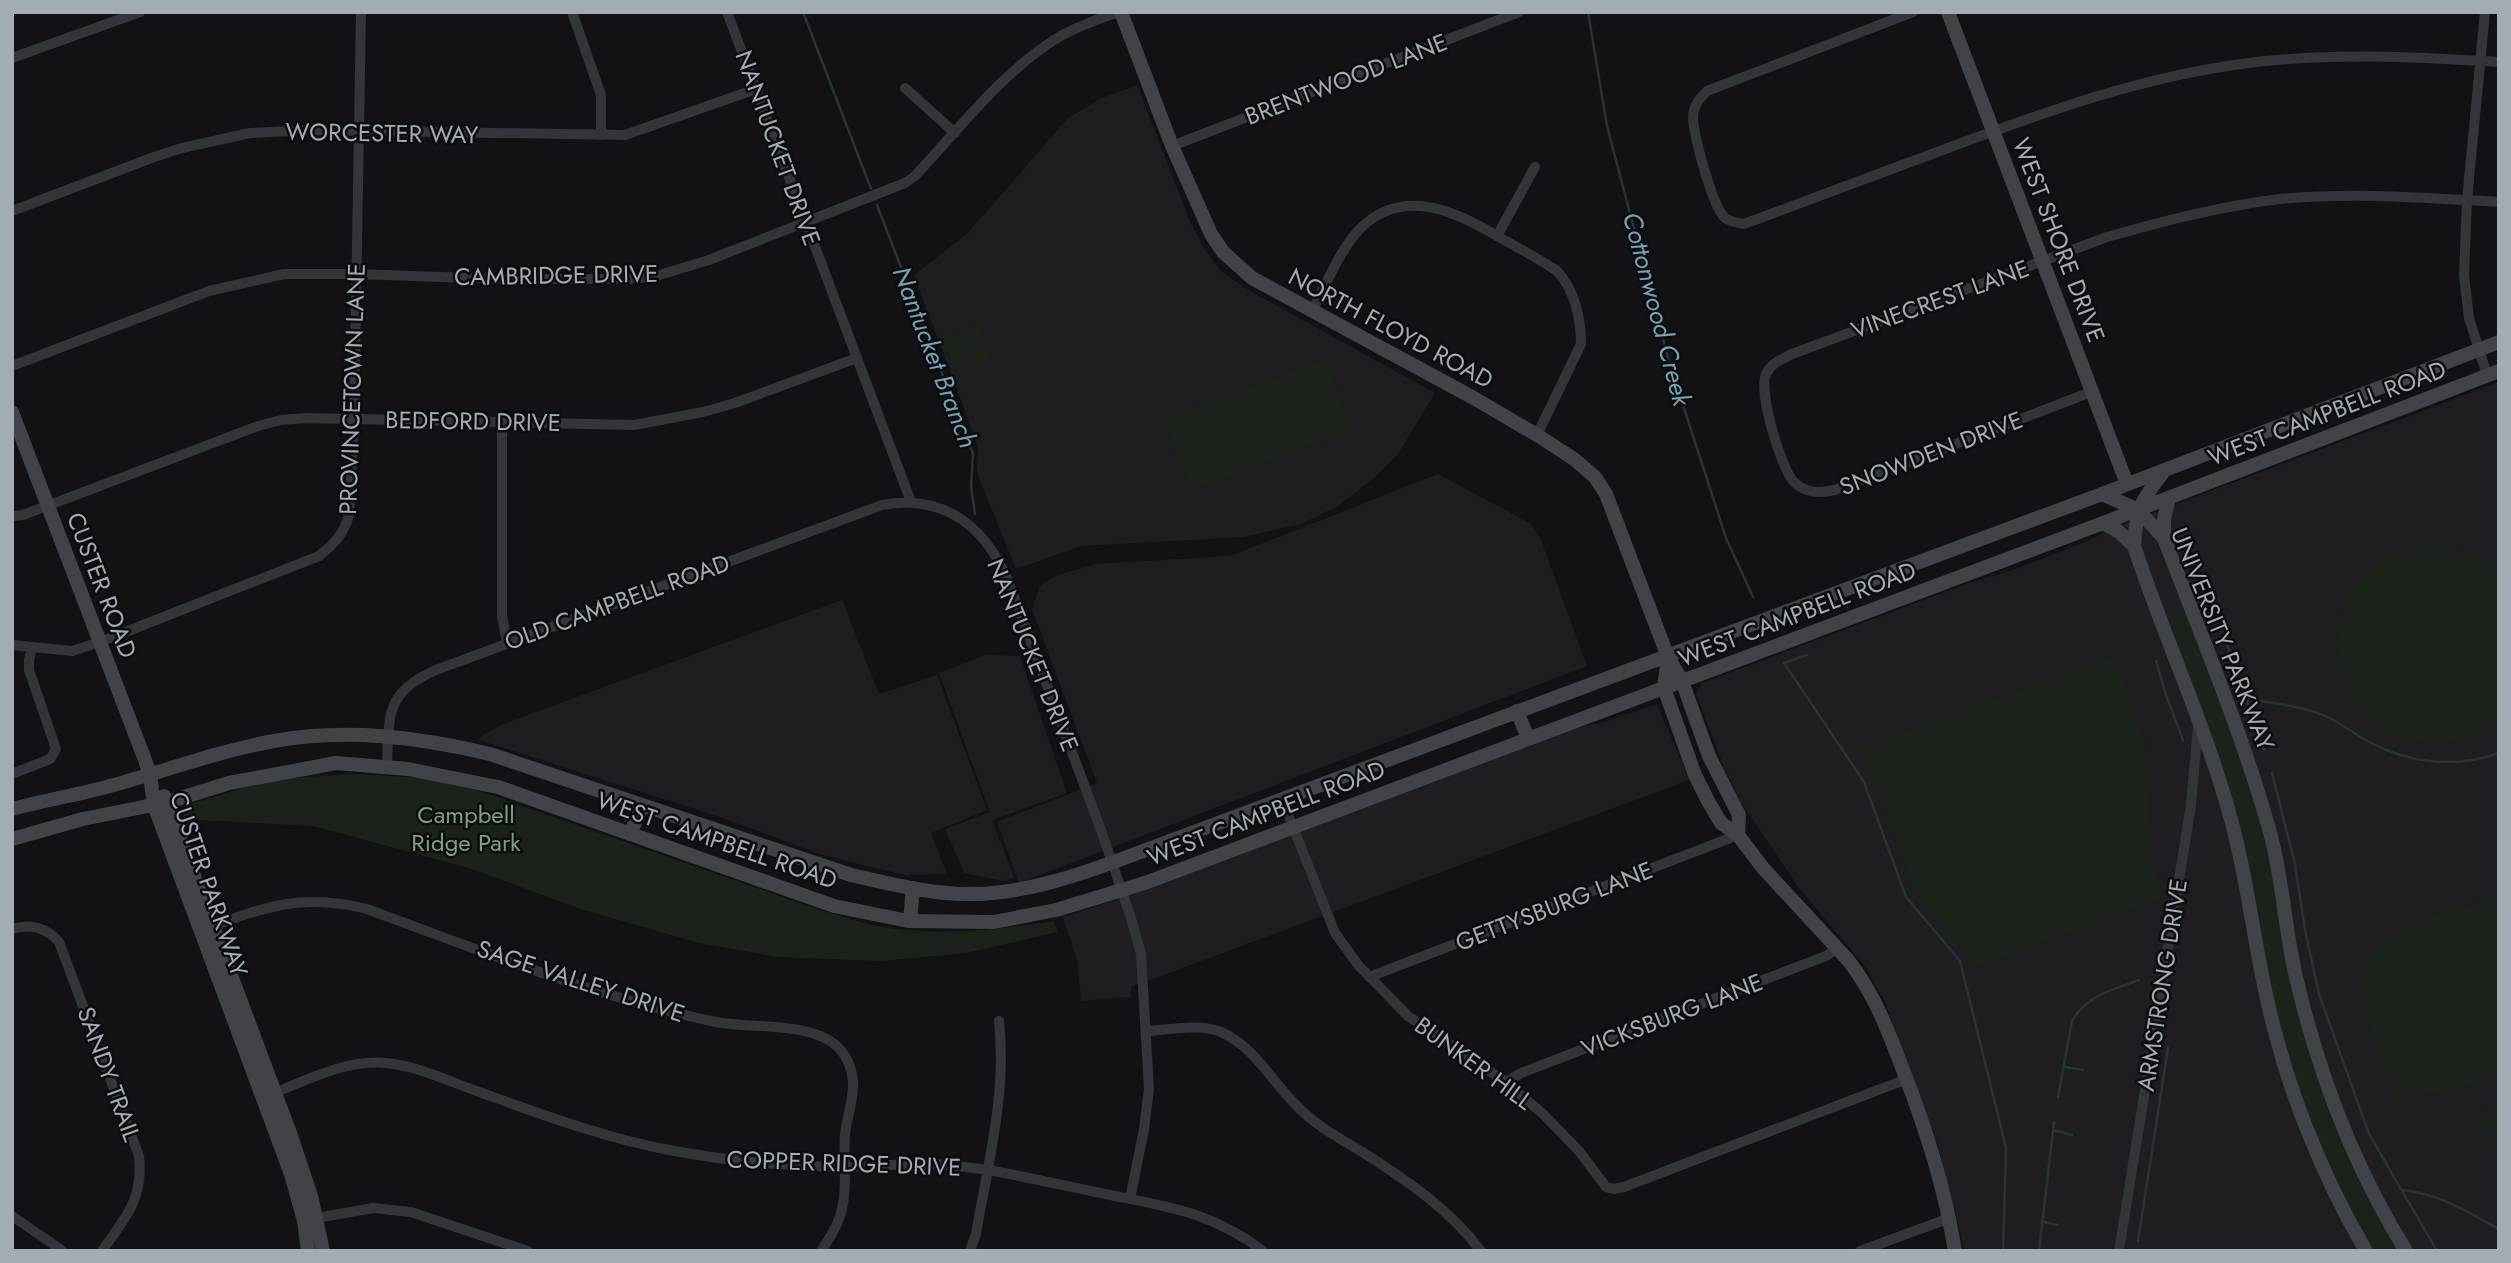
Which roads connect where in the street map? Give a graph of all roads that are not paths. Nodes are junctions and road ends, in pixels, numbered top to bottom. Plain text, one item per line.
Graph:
1 (140, 12) edge
2 (361, 12) edge
3 (572, 12) edge
4 (727, 12) edge
5 (1120, 12) edge
6 (1519, 12) edge
7 (1913, 12) edge
8 (1948, 12) edge
9 (2485, 12) edge
10 (12, 58) edge
11 (2481, 61) junction
12 (2499, 62) edge
13 (905, 88) dead end
14 (756, 89) junction
15 (1993, 131) junction
16 (360, 132) junction
17 (955, 133) junction
18 (601, 135) junction
19 (1172, 146) junction
20 (1535, 167) dead end
21 (2468, 200) junction
22 (2499, 202) edge
23 (12, 211) edge
24 (806, 223) junction
25 (1497, 236) junction
26 (2042, 261) junction
27 (357, 274) junction
28 (1312, 311) junction
29 (2499, 342) edge
30 (2479, 350) junction
31 (857, 358) junction
32 (12, 366) edge
33 (2493, 373) edge
34 (1765, 379) joint
35 (2091, 392) junction
36 (12, 412) edge
37 (354, 419) junction
38 (502, 422) junction
39 (1537, 435) junction
40 (2165, 469) junction
41 (2127, 484) junction
42 (2147, 492) junction
43 (2102, 494) junction
44 (2169, 498) junction
45 (2117, 500) junction
46 (911, 502) junction
47 (48, 506) junction
48 (2138, 510) junction
49 (12, 516) edge
50 (2103, 523) junction
51 (2164, 538) junction
52 (2134, 546) junction
53 (100, 642) junction
54 (507, 642) junction
55 (12, 645) edge
56 (32, 648) junction
57 (1668, 657) junction
58 (1682, 681) junction
59 (1664, 688) junction
60 (1517, 710) junction
61 (2199, 719) junction
62 (388, 737) junction
63 (1528, 738) junction
64 (387, 765) junction
65 (12, 774) edge
66 (150, 775) junction
67 (1282, 799) junction
68 (161, 803) junction
69 (642, 806) junction
70 (12, 809) edge
71 (1293, 827) junction
72 (630, 834) junction
73 (1738, 835) junction
74 (12, 839) edge
75 (1111, 863) junction
76 (913, 888) junction
77 (1121, 891) junction
78 (910, 921) junction
79 (12, 929) edge
80 (207, 929) junction
81 (1838, 948) junction
82 (1369, 977) junction
83 (999, 1021) dead end
84 (1147, 1031) junction
85 (1907, 1079) junction
86 (1507, 1082) junction
87 (268, 1096) junction
88 (846, 1167) junction
89 (986, 1171) junction
90 (1130, 1199) junction
91 (12, 1216) edge
92 (1950, 1217) junction
93 (310, 1219) junction
94 (1260, 1250) edge
95 (2119, 1250) edge
96 (63, 1251) edge
97 (102, 1251) edge
98 (308, 1251) edge
99 (323, 1251) edge
100 (528, 1251) edge
101 (821, 1251) edge
102 (970, 1251) edge
103 (1481, 1251) edge
104 (1860, 1251) edge
105 (1955, 1251) edge
106 (2366, 1251) edge
107 (2406, 1251) edge

1 - 10 street
2 - 16 street, PROVINCETOWN LANE
3 - 18 street
4 - 14 street, NANTUCKET DRIVE
5 - 17 street, CAMBRIDGE DRIVE
5 - 19 main road, NORTH FLOYD ROAD
6 - 19 street, BRENTWOOD LANE
7 - 15 street
8 - 15 main road, WEST SHORE DRIVE
9 - 11 street
11 - 12 street
11 - 15 street
11 - 21 street
13 - 17 street
14 - 18 street, WORCESTER WAY
14 - 24 street, NANTUCKET DRIVE
15 - 26 main road, WEST SHORE DRIVE
16 - 18 street, WORCESTER WAY
16 - 23 street, WORCESTER WAY
16 - 27 street, PROVINCETOWN LANE
17 - 24 street, CAMBRIDGE DRIVE
19 - 28 main road, NORTH FLOYD ROAD
20 - 25 street
21 - 22 street, VINECREST LANE
21 - 26 street, VINECREST LANE
21 - 30 street
24 - 27 street, CAMBRIDGE DRIVE
24 - 31 street, NANTUCKET DRIVE
25 - 28 street
25 - 39 street
26 - 34 street, VINECREST LANE
26 - 35 main road, WEST SHORE DRIVE
27 - 32 street, CAMBRIDGE DRIVE
27 - 37 street, PROVINCETOWN LANE
28 - 39 main road, NORTH FLOYD ROAD
29 - 30 main road, WEST CAMPBELL ROAD
30 - 33 street
30 - 40 main road, WEST CAMPBELL ROAD
31 - 38 street, BEDFORD DRIVE
31 - 46 street, NANTUCKET DRIVE
33 - 44 main road, WEST CAMPBELL ROAD
34 - 35 street, SNOWDEN DRIVE
35 - 41 main road, WEST SHORE DRIVE
36 - 47 main road, CUSTER ROAD
37 - 38 street, BEDFORD DRIVE
37 - 47 street, BEDFORD DRIVE
37 - 53 street, PROVINCETOWN LANE
38 - 54 street
39 - 57 main road, NORTH FLOYD ROAD
40 - 41 main road, WEST CAMPBELL ROAD
40 - 42 main road
41 - 42 main road
41 - 43 main road, WEST CAMPBELL ROAD
41 - 45 main road
42 - 44 main road
42 - 48 main road
43 - 45 main road
43 - 57 main road, WEST CAMPBELL ROAD
44 - 48 main road, WEST CAMPBELL ROAD
44 - 51 main road
45 - 48 main road
45 - 50 main road
46 - 54 street, OLD CAMPBELL ROAD
46 - 75 street, NANTUCKET DRIVE
47 - 49 street, BEDFORD DRIVE
47 - 53 main road, CUSTER ROAD
48 - 50 main road, WEST CAMPBELL ROAD
48 - 51 main road, UNIVERSITY PARKWAY
48 - 52 main road, UNIVERSITY PARKWAY
50 - 52 main road
50 - 58 main road, WEST CAMPBELL ROAD
51 - 107 main road, UNIVERSITY PARKWAY
52 - 61 main road, UNIVERSITY PARKWAY
53 - 56 street, PROVINCETOWN LANE
53 - 66 main road, CUSTER ROAD
54 - 62 street, OLD CAMPBELL ROAD
55 - 56 street, PROVINCETOWN LANE
56 - 65 street
57 - 58 main road, NORTH FLOYD ROAD
57 - 59 main road, NORTH FLOYD ROAD
57 - 60 main road, WEST CAMPBELL ROAD
58 - 59 main road, WEST CAMPBELL ROAD
58 - 73 main road, NORTH FLOYD ROAD
59 - 63 main road, WEST CAMPBELL ROAD
59 - 73 main road, NORTH FLOYD ROAD
60 - 63 main road
60 - 67 main road, WEST CAMPBELL ROAD
61 - 95 street, ARMSTRONG DRIVE
61 - 106 main road, UNIVERSITY PARKWAY
62 - 64 street, OLD CAMPBELL ROAD
62 - 66 main road, WEST CAMPBELL ROAD
62 - 69 main road, WEST CAMPBELL ROAD
63 - 71 main road, WEST CAMPBELL ROAD
64 - 68 main road, WEST CAMPBELL ROAD
64 - 72 main road, WEST CAMPBELL ROAD
66 - 68 main road, CUSTER PARKWAY
66 - 70 main road, WEST CAMPBELL ROAD
67 - 71 street, BUNKER HILL
67 - 75 main road, WEST CAMPBELL ROAD
68 - 74 main road, WEST CAMPBELL ROAD
68 - 80 main road, CUSTER PARKWAY
69 - 72 main road
69 - 76 main road, WEST CAMPBELL ROAD
71 - 77 main road, WEST CAMPBELL ROAD
71 - 82 street, BUNKER HILL
72 - 78 main road, WEST CAMPBELL ROAD
73 - 81 main road, NORTH FLOYD ROAD
73 - 82 street, GETTYSBURG LANE
75 - 76 main road, WEST CAMPBELL ROAD
75 - 77 street, NANTUCKET DRIVE
76 - 78 main road
77 - 78 main road, WEST CAMPBELL ROAD
77 - 84 street, NANTUCKET DRIVE
79 - 97 street, SANDY TRAIL
80 - 87 main road, CUSTER PARKWAY
80 - 88 street, SAGE VALLEY DRIVE
81 - 85 main road, NORTH FLOYD ROAD
81 - 86 street, VICKSBURG LANE
82 - 86 street, BUNKER HILL
83 - 89 street
84 - 90 street, NANTUCKET DRIVE
84 - 103 street
85 - 86 street, BUNKER HILL
85 - 92 main road, NORTH FLOYD ROAD
87 - 88 street, COPPER RIDGE DRIVE
87 - 93 main road, CUSTER PARKWAY
88 - 89 street, COPPER RIDGE DRIVE
88 - 101 street, SAGE VALLEY DRIVE
89 - 90 street, COPPER RIDGE DRIVE
89 - 102 street
90 - 94 street, COPPER RIDGE DRIVE
91 - 96 street
92 - 104 street
92 - 105 main road, NORTH FLOYD ROAD
93 - 98 main road, CUSTER PARKWAY
93 - 99 main road, CUSTER PARKWAY
93 - 100 street

